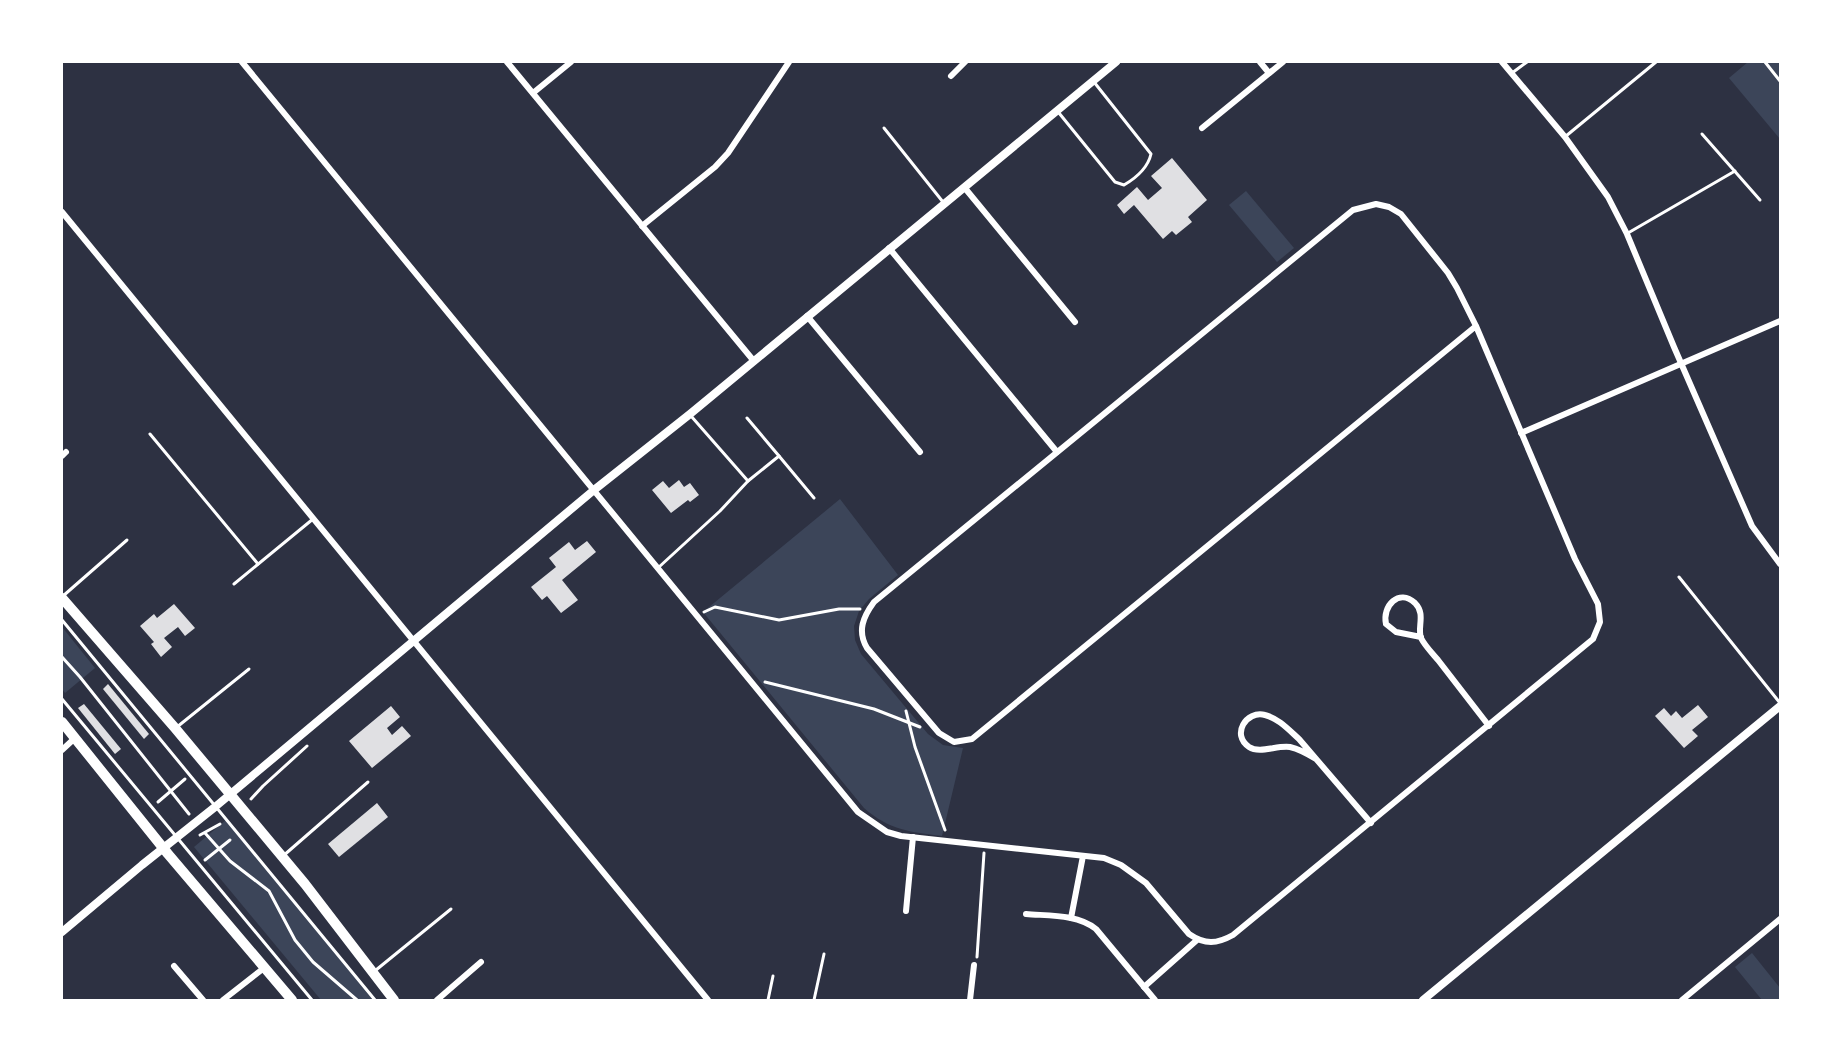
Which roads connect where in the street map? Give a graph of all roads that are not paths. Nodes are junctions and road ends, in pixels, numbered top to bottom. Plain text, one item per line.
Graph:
1 (242, 62) edge
2 (507, 62) edge
3 (571, 62) edge
4 (789, 62) edge
5 (964, 62) edge
6 (1116, 62) edge
7 (1260, 62) edge
8 (1283, 62) edge
9 (1502, 62) edge
10 (1527, 62) edge
11 (1656, 62) edge
12 (1269, 73) junction
13 (1512, 73) junction
14 (951, 76) dead end
15 (1093, 80) junction
16 (532, 93) junction
17 (1057, 110) junction
18 (884, 128) dead end
19 (1202, 128) dead end
20 (1702, 134) dead end
21 (1565, 137) junction
22 (1735, 171) junction
23 (964, 187) junction
24 (1760, 200) dead end
25 (944, 203) junction
26 (62, 212) edge
27 (642, 226) junction
28 (1627, 234) junction
29 (889, 248) junction
30 (807, 316) junction
31 (1780, 321) edge
32 (1075, 322) dead end
33 (1476, 326) junction
34 (753, 360) junction
35 (1681, 363) junction
36 (690, 414) junction
37 (747, 418) dead end
38 (1521, 433) junction
39 (150, 434) dead end
40 (920, 452) dead end
41 (1057, 452) junction
42 (779, 456) junction
43 (748, 481) junction
44 (594, 490) junction
45 (814, 498) dead end
46 (313, 519) junction
47 (127, 540) dead end
48 (258, 564) junction
49 (1780, 564) edge
50 (659, 568) junction
51 (1679, 578) dead end
52 (234, 584) dead end
53 (62, 597) edge
54 (62, 620) edge
55 (1421, 637) junction
56 (412, 640) junction
57 (249, 669) dead end
58 (62, 699) edge
59 (1780, 705) edge
60 (62, 722) edge
61 (1489, 726) junction
62 (175, 728) junction
63 (75, 738) junction
64 (62, 750) edge
65 (1316, 759) junction
66 (368, 782) dead end
67 (231, 794) junction
68 (215, 807) junction
69 (1371, 823) junction
70 (177, 837) junction
71 (913, 837) junction
72 (163, 848) junction
73 (283, 856) junction
74 (1083, 856) junction
75 (452, 909) dead end
76 (906, 911) dead end
77 (1026, 914) dead end
78 (1071, 918) junction
79 (1780, 919) edge
80 (62, 932) edge
81 (1197, 940) junction
82 (824, 954) dead end
83 (482, 962) dead end
84 (975, 965) road end
85 (174, 966) dead end
86 (264, 968) junction
87 (373, 973) junction
88 (773, 976) dead end
89 (1144, 987) junction
90 (202, 1000) edge
91 (222, 1000) edge
92 (292, 1000) edge
93 (312, 1000) edge
94 (375, 1000) edge
95 (394, 1000) edge
96 (437, 1000) edge
97 (708, 1000) edge
98 (768, 1000) edge
99 (814, 1000) edge
100 (970, 1000) edge
101 (1155, 1000) edge
102 (1423, 1000) edge
103 (1682, 1000) edge

1 - 44 street
2 - 16 street
3 - 16 street
4 - 27 street
5 - 14 street
6 - 15 street
7 - 12 street
8 - 12 street
9 - 13 street
10 - 13 lane
11 - 21 lane
12 - 19 street
13 - 21 street
15 - 17 street
15 - 17 lane
16 - 27 street
17 - 23 street
18 - 25 lane
20 - 22 lane
21 - 28 street
22 - 24 lane
22 - 28 lane
23 - 25 street
23 - 32 street
25 - 29 street
26 - 46 street
27 - 34 street
28 - 35 street
29 - 30 street
29 - 41 street
30 - 34 street
30 - 40 street
31 - 35 street
33 - 38 street
33 - 41 street
33 - 41 street
34 - 36 street
35 - 38 street
35 - 49 street
36 - 43 lane
36 - 44 street
37 - 42 lane
38 - 61 street
39 - 48 lane
42 - 43 lane
42 - 45 lane
43 - 50 lane
44 - 50 street
44 - 56 street
46 - 48 lane
46 - 56 street
47 - 53 lane
48 - 52 lane
50 - 71 street
51 - 59 lane
53 - 62 main road
54 - 68 lane
55 - 55 street
55 - 61 street
56 - 67 street
56 - 97 street
57 - 62 lane
58 - 70 lane
59 - 102 street
60 - 63 main road
61 - 69 street
62 - 67 main road
63 - 64 street
63 - 72 main road
65 - 65 street
65 - 69 street
66 - 73 lane
67 - 68 street
67 - 73 main road
68 - 70 street
68 - 94 lane
69 - 81 street
70 - 72 street
70 - 93 lane
71 - 74 street
71 - 76 street
72 - 80 street
72 - 86 main road
73 - 87 main road
74 - 78 street
74 - 81 street
75 - 87 lane
77 - 78 street
78 - 89 street
79 - 103 street
81 - 89 street
82 - 99 lane
83 - 96 street
84 - 100 street
85 - 90 street
86 - 91 street
86 - 92 main road
87 - 95 main road
88 - 98 lane
89 - 101 street

